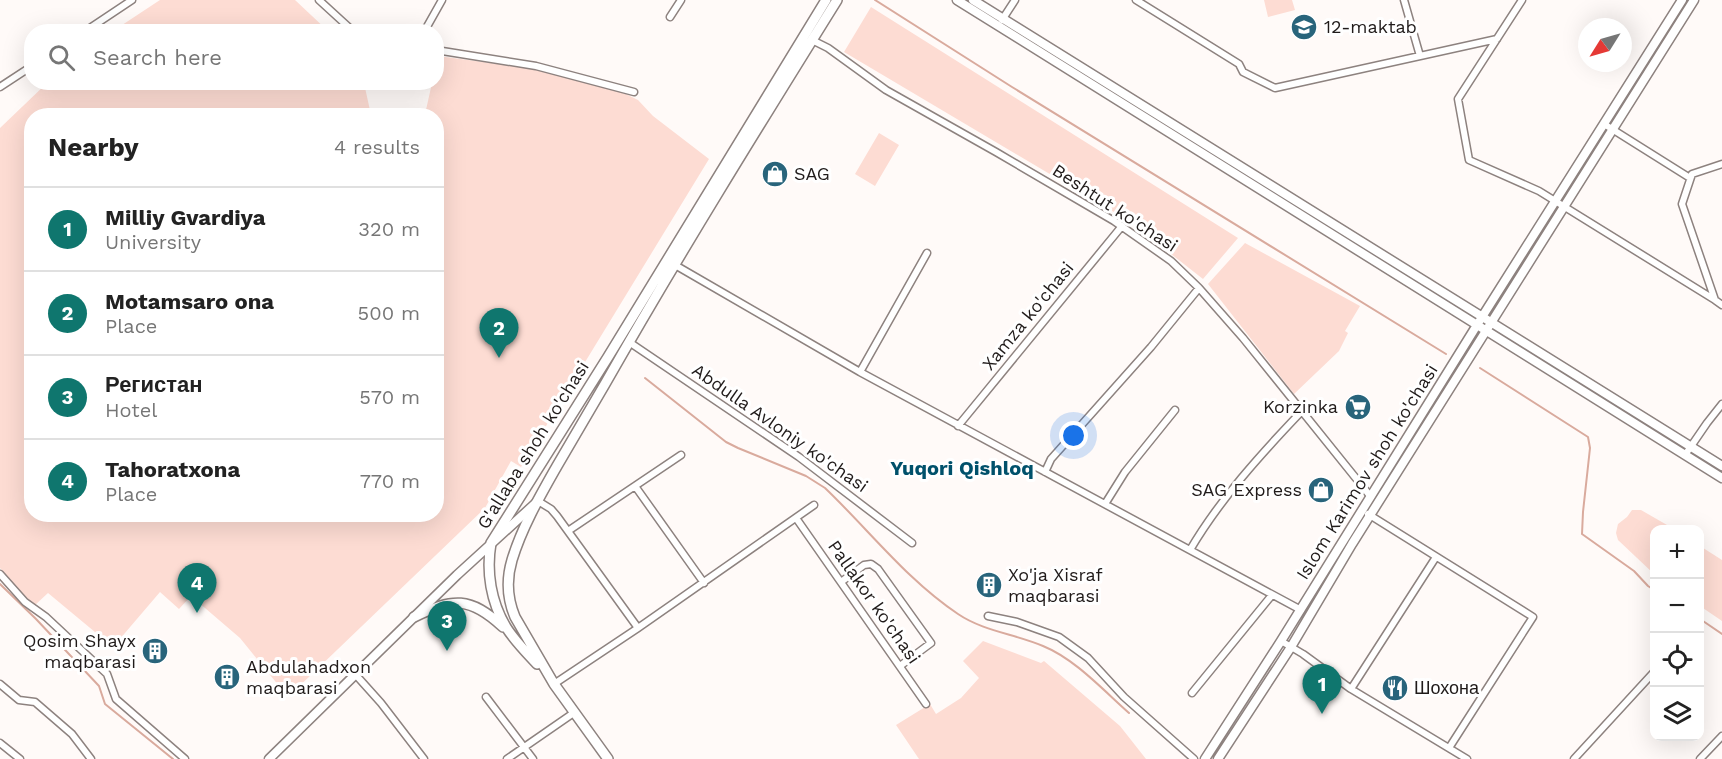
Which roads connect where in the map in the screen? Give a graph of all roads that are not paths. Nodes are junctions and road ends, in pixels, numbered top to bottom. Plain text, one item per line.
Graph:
1 (131, 0) edge
2 (319, 0) edge
3 (442, 0) edge
4 (681, 0) edge
5 (826, 0) edge
6 (837, 0) edge
7 (957, 0) edge
8 (973, 0) edge
9 (1015, 0) edge
10 (1136, 0) edge
11 (1404, 0) edge
12 (1522, 0) edge
13 (1682, 0) edge
14 (1694, 0) edge
15 (670, 17) dead end
16 (1001, 22) junction
17 (96, 24) edge
18 (345, 24) edge
19 (428, 24) edge
20 (1497, 39) junction
21 (812, 40) junction
22 (444, 51) edge
23 (1420, 56) junction
24 (24, 71) edge
25 (0, 87) edge
26 (634, 92) dead end
27 (1604, 124) junction
28 (1613, 130) junction
29 (1722, 164) edge
30 (1690, 178) junction
31 (1555, 201) junction
32 (1564, 207) junction
33 (1122, 226) junction
34 (927, 253) dead end
35 (675, 265) junction
36 (1199, 288) junction
37 (1714, 300) junction
38 (1722, 305) edge
39 (1479, 321) junction
40 (1489, 327) junction
41 (629, 342) junction
42 (860, 372) junction
43 (1722, 404) edge
44 (1175, 410) dead end
45 (1301, 412) junction
46 (958, 426) junction
47 (1691, 446) junction
48 (681, 455) dead end
49 (1686, 455) junction
50 (1722, 466) edge
51 (1045, 472) junction
52 (1722, 478) edge
53 (634, 486) junction
54 (1371, 497) junction
55 (538, 501) junction
56 (814, 504) dead end
57 (1105, 504) junction
58 (1362, 511) junction
59 (1371, 516) junction
60 (796, 518) junction
61 (568, 531) junction
62 (490, 543) junction
63 (912, 543) dead end
64 (1190, 550) junction
65 (1436, 557) junction
66 (0, 574) edge
67 (841, 582) junction
68 (704, 583) junction
69 (1272, 594) junction
70 (1300, 610) junction
71 (988, 616) dead end
72 (414, 617) junction
73 (638, 628) junction
74 (513, 636) junction
75 (1281, 641) junction
76 (1291, 647) junction
77 (900, 666) junction
78 (355, 674) junction
79 (1650, 676) edge
80 (0, 684) edge
81 (554, 684) junction
82 (1351, 688) junction
83 (1192, 693) dead end
84 (486, 697) dead end
85 (927, 704) dead end
86 (575, 712) junction
87 (1722, 736) edge
88 (0, 743) edge
89 (524, 747) junction
90 (1449, 748) junction
91 (20, 759) edge
92 (91, 759) edge
93 (185, 759) edge
94 (268, 759) edge
95 (424, 759) edge
96 (507, 759) edge
97 (533, 759) edge
98 (608, 759) edge
99 (1194, 759) edge
100 (1205, 759) edge
101 (1218, 759) edge
102 (1467, 759) edge
103 (1574, 759) edge
104 (1700, 759) edge

1 - 17 street
2 - 18 street
3 - 19 street
4 - 15 street
5 - 62 main road, G'allaba shoh ko'chasi
6 - 21 main road, G'allaba shoh ko'chasi
7 - 16 main road
8 - 16 main road
9 - 16 street
10 - 23 street
11 - 23 street
12 - 20 street
13 - 27 main road, Islom Karimov shoh ko'chasi
14 - 28 main road, Islom Karimov shoh ko'chasi
16 - 39 main road
20 - 23 street
20 - 31 street
21 - 33 street, Beshtut ko'chasi
21 - 35 main road, G'allaba shoh ko'chasi
22 - 26 street
24 - 25 street
27 - 28 street
27 - 31 main road, Islom Karimov shoh ko'chasi
28 - 30 street
28 - 32 main road, Islom Karimov shoh ko'chasi
29 - 30 street
30 - 37 street
31 - 32 street
31 - 39 main road, Islom Karimov shoh ko'chasi
32 - 37 street
32 - 40 main road, Islom Karimov shoh ko'chasi
33 - 36 street, Beshtut ko'chasi
33 - 46 street, Xamza ko'chasi
34 - 42 street
35 - 41 main road, G'allaba shoh ko'chasi
35 - 42 street
36 - 45 street, Beshtut ko'chasi
36 - 51 street
37 - 38 street
39 - 40 main road
39 - 54 main road, Islom Karimov shoh ko'chasi
40 - 47 main road
40 - 49 main road
40 - 59 main road, Islom Karimov shoh ko'chasi
41 - 55 main road, G'allaba shoh ko'chasi
41 - 63 street, Abdulla Avloniy ko'chasi
42 - 46 street
43 - 47 street
44 - 57 street
45 - 54 street, Beshtut ko'chasi
45 - 64 street
46 - 51 street
47 - 49 street
47 - 50 main road
48 - 53 street
49 - 52 main road
51 - 57 street
53 - 61 street
53 - 68 street
54 - 58 main road, Islom Karimov shoh ko'chasi
55 - 61 street
55 - 62 main road, G'allaba shoh ko'chasi
55 - 81 main road
56 - 60 street
57 - 64 street
58 - 59 street
58 - 70 main road, Islom Karimov shoh ko'chasi
59 - 65 street
59 - 76 main road, Islom Karimov shoh ko'chasi
60 - 67 street, Pallakor ko'chasi
60 - 68 street
61 - 73 street
62 - 72 main road
62 - 74 main road
64 - 69 street
65 - 82 street
65 - 90 street
66 - 93 street
67 - 77 street, Pallakor ko'chasi
67 - 77 street
68 - 73 street
69 - 70 street
69 - 83 street
70 - 75 main road, Islom Karimov shoh ko'chasi
71 - 99 street
72 - 74 main road
72 - 78 main road
73 - 81 street
74 - 81 main road
75 - 76 street
75 - 100 main road, Islom Karimov shoh ko'chasi
76 - 82 street
76 - 101 main road, Islom Karimov shoh ko'chasi
77 - 85 street, Pallakor ko'chasi
78 - 94 main road
78 - 95 street
79 - 103 street
80 - 92 street
81 - 86 main road
82 - 90 street
84 - 89 street
86 - 89 street
86 - 98 main road
87 - 104 street
88 - 91 street
89 - 96 street
89 - 97 street
90 - 102 street

